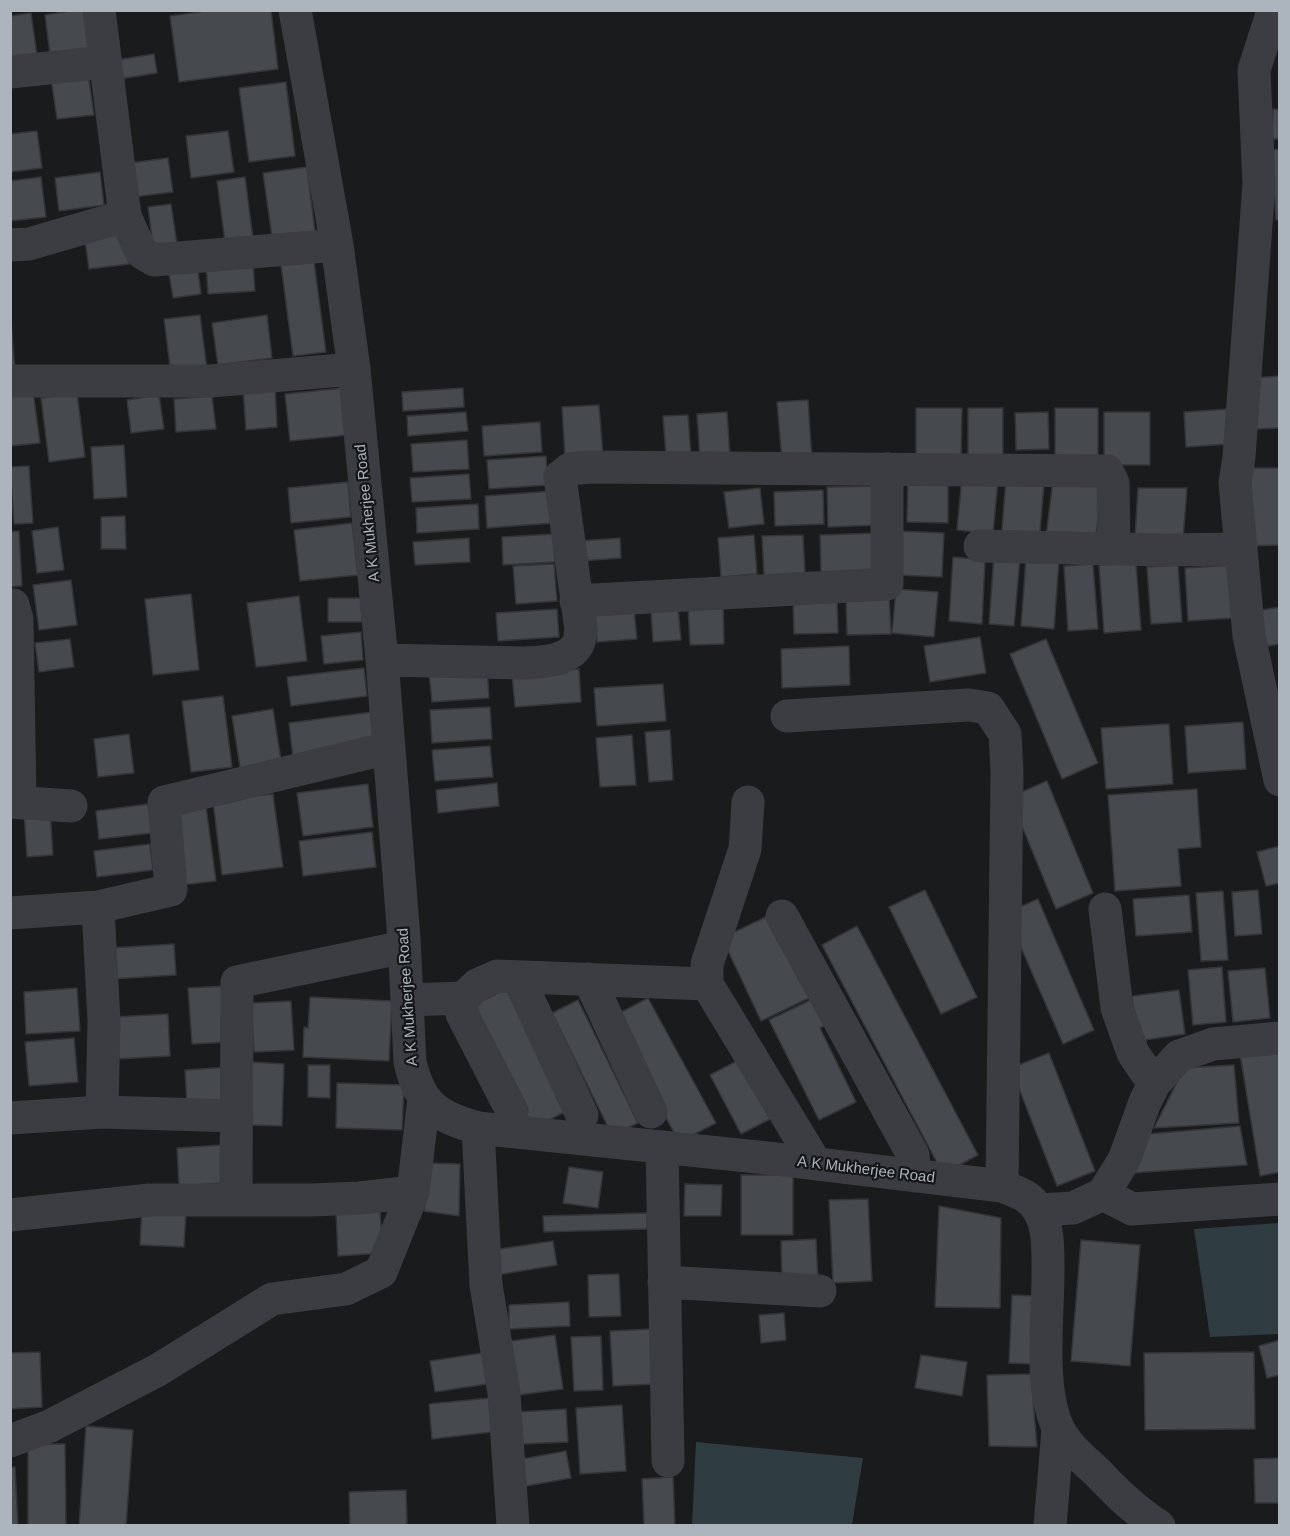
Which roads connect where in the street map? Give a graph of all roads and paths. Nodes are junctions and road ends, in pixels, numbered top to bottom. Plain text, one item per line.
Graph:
1 (99, 10) edge
2 (295, 10) edge
3 (1275, 10) edge
4 (105, 62) junction
5 (10, 72) edge
6 (124, 216) junction
7 (10, 245) edge
8 (337, 245) junction
9 (354, 369) junction
10 (10, 381) edge
11 (887, 469) junction
12 (980, 546) dead end
13 (1114, 549) junction
14 (1241, 549) junction
15 (576, 601) junction
16 (10, 605) edge
17 (382, 660) junction
18 (787, 716) dead end
19 (389, 748) junction
20 (1280, 780) edge
21 (748, 802) dead end
22 (15, 803) edge
23 (71, 807) dead end
24 (98, 907) junction
25 (1105, 909) dead end
26 (10, 913) edge
27 (782, 916) dead end
28 (404, 947) junction
29 (518, 976) junction
30 (589, 979) junction
31 (707, 984) junction
32 (463, 998) junction
33 (407, 1000) junction
34 (1280, 1038) edge
35 (1154, 1084) junction
36 (424, 1098) junction
37 (512, 1111) dead end
38 (102, 1112) junction
39 (651, 1112) dead end
40 (582, 1115) dead end
41 (237, 1116) junction
42 (10, 1118) edge
43 (478, 1128) junction
44 (662, 1147) junction
45 (816, 1164) junction
46 (915, 1176) junction
47 (1002, 1186) junction
48 (413, 1192) junction
49 (1103, 1194) junction
50 (1280, 1199) edge
51 (236, 1200) junction
52 (1039, 1210) junction
53 (10, 1215) edge
54 (664, 1282) junction
55 (820, 1292) dead end
56 (1058, 1429) junction
57 (10, 1441) edge
58 (668, 1461) dead end
59 (513, 1526) edge
60 (1050, 1526) edge
61 (1159, 1526) edge

1 - 4 street
2 - 8 street, A K Mukherjee Road
3 - 14 street
4 - 5 street
4 - 6 street
6 - 7 street
6 - 8 street
8 - 9 street, A K Mukherjee Road
9 - 10 street
9 - 17 street, A K Mukherjee Road
11 - 13 street
11 - 15 street
11 - 15 street
12 - 13 street
13 - 14 street
14 - 20 street
15 - 17 street
16 - 22 street
17 - 19 street, A K Mukherjee Road
18 - 47 street
19 - 24 street
19 - 28 street, A K Mukherjee Road
21 - 31 street
22 - 23 street
24 - 26 street
24 - 38 street
25 - 35 street
27 - 46 street
28 - 33 street, A K Mukherjee Road
28 - 41 street
29 - 30 street
29 - 32 street
29 - 40 street
30 - 31 street
30 - 39 street
31 - 45 street
32 - 33 street
32 - 37 street
33 - 36 street, A K Mukherjee Road
34 - 35 street
35 - 49 street
36 - 43 street, A K Mukherjee Road
36 - 48 street
38 - 41 street
38 - 42 street
41 - 51 street
43 - 44 street, A K Mukherjee Road
43 - 59 street
44 - 45 street, A K Mukherjee Road
44 - 54 street
45 - 46 street, A K Mukherjee Road
46 - 47 street, A K Mukherjee Road
47 - 52 street, A K Mukherjee Road
48 - 51 street
48 - 57 street
49 - 50 street
49 - 52 street
51 - 53 street
52 - 56 street
54 - 55 street
54 - 58 street
56 - 60 street
56 - 61 street

